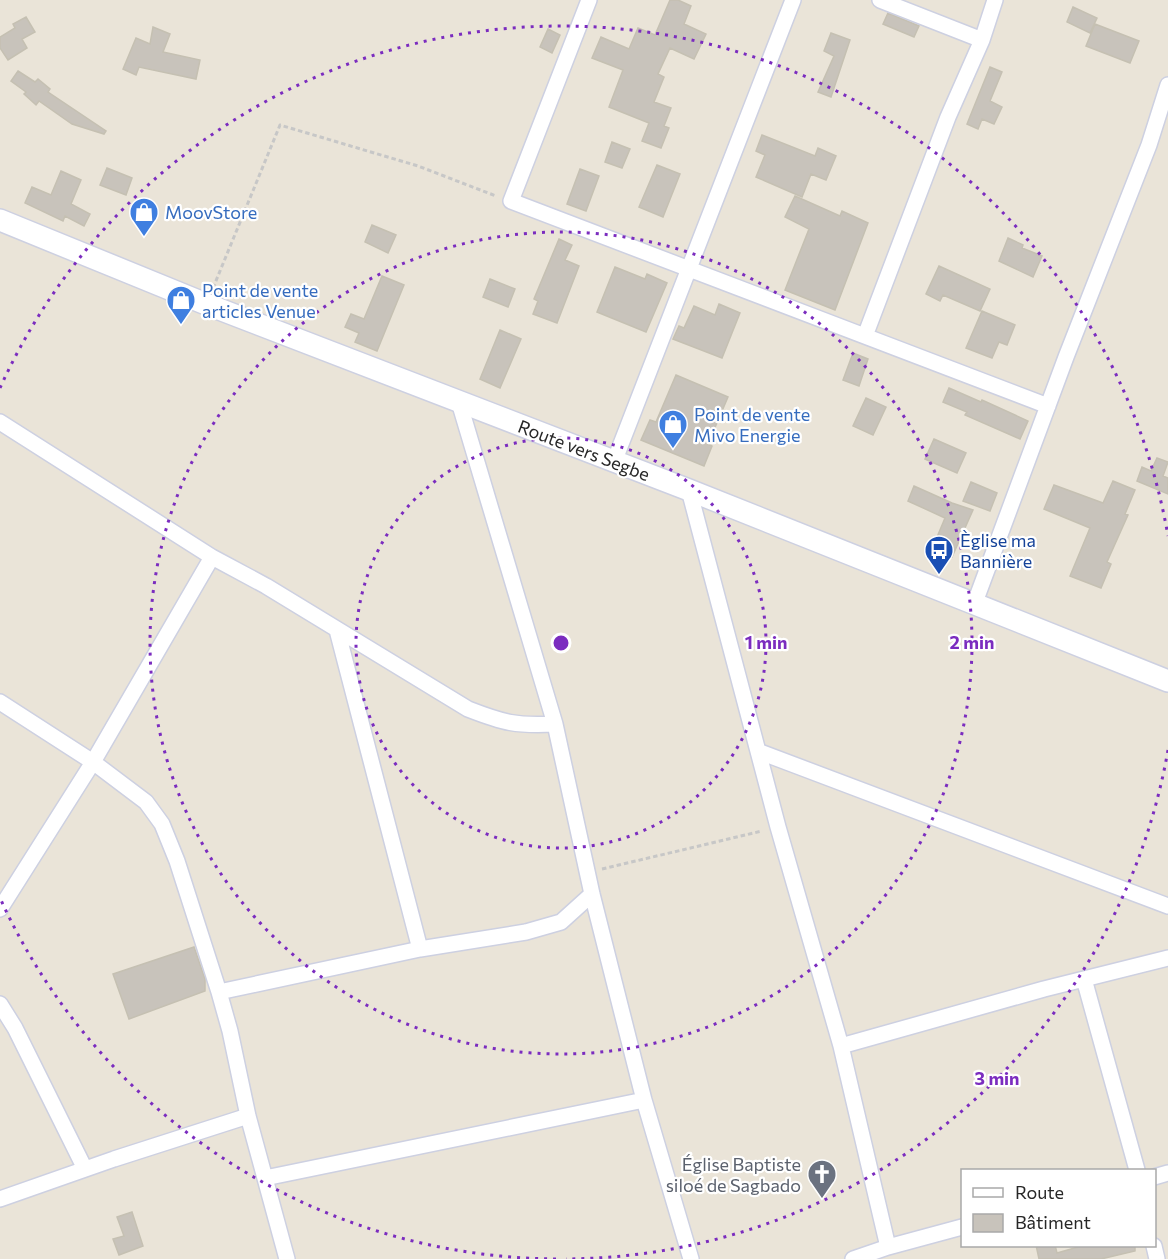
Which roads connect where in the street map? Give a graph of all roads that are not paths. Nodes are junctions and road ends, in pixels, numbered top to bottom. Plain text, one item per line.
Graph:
1 (589, 0) edge
2 (793, 0) edge
3 (880, 0) edge
4 (996, 0) edge
5 (982, 40) junction
6 (1168, 85) edge
7 (1164, 113) edge
8 (0, 220) edge
9 (689, 269) junction
10 (865, 336) junction
11 (459, 402) junction
12 (1048, 406) junction
13 (0, 422) edge
14 (614, 462) junction
15 (689, 490) junction
16 (212, 557) junction
17 (974, 605) junction
18 (338, 630) junction
19 (1166, 675) edge
20 (0, 702) edge
21 (555, 724) junction
22 (760, 752) junction
23 (93, 762) junction
24 (592, 894) junction
25 (1168, 906) edge
26 (0, 909) edge
27 (420, 949) junction
28 (1168, 958) edge
29 (1084, 979) junction
30 (219, 992) junction
31 (0, 1004) edge
32 (841, 1046) junction
33 (644, 1100) junction
34 (248, 1116) junction
35 (85, 1169) junction
36 (1137, 1169) edge
37 (265, 1178) junction
38 (0, 1199) edge
39 (961, 1228) edge
40 (888, 1247) junction
41 (287, 1259) edge
42 (691, 1259) edge
43 (853, 1259) edge

1 - 9 street
2 - 9 street
3 - 5 street
4 - 5 street
5 - 10 street
6 - 7 street
7 - 12 street
8 - 11 main road, Route vers Segbe
9 - 10 street
9 - 14 street
10 - 12 street
11 - 14 main road, Route vers Segbe
11 - 21 street
12 - 17 street
13 - 16 street
14 - 15 main road, Route vers Segbe
15 - 17 main road, Route vers Segbe
15 - 22 street
16 - 18 street
16 - 23 street
17 - 19 main road, Route vers Segbe
18 - 21 street
18 - 27 street
20 - 23 street
21 - 24 street
22 - 25 street
22 - 32 street
23 - 26 street
23 - 30 street
24 - 27 street
24 - 33 street
27 - 30 street
28 - 29 street
29 - 32 street
29 - 36 street
30 - 34 street
31 - 35 street
32 - 40 street
33 - 37 street
33 - 42 street
34 - 35 street
34 - 37 street
35 - 38 street
37 - 41 street
39 - 40 street
40 - 43 street

